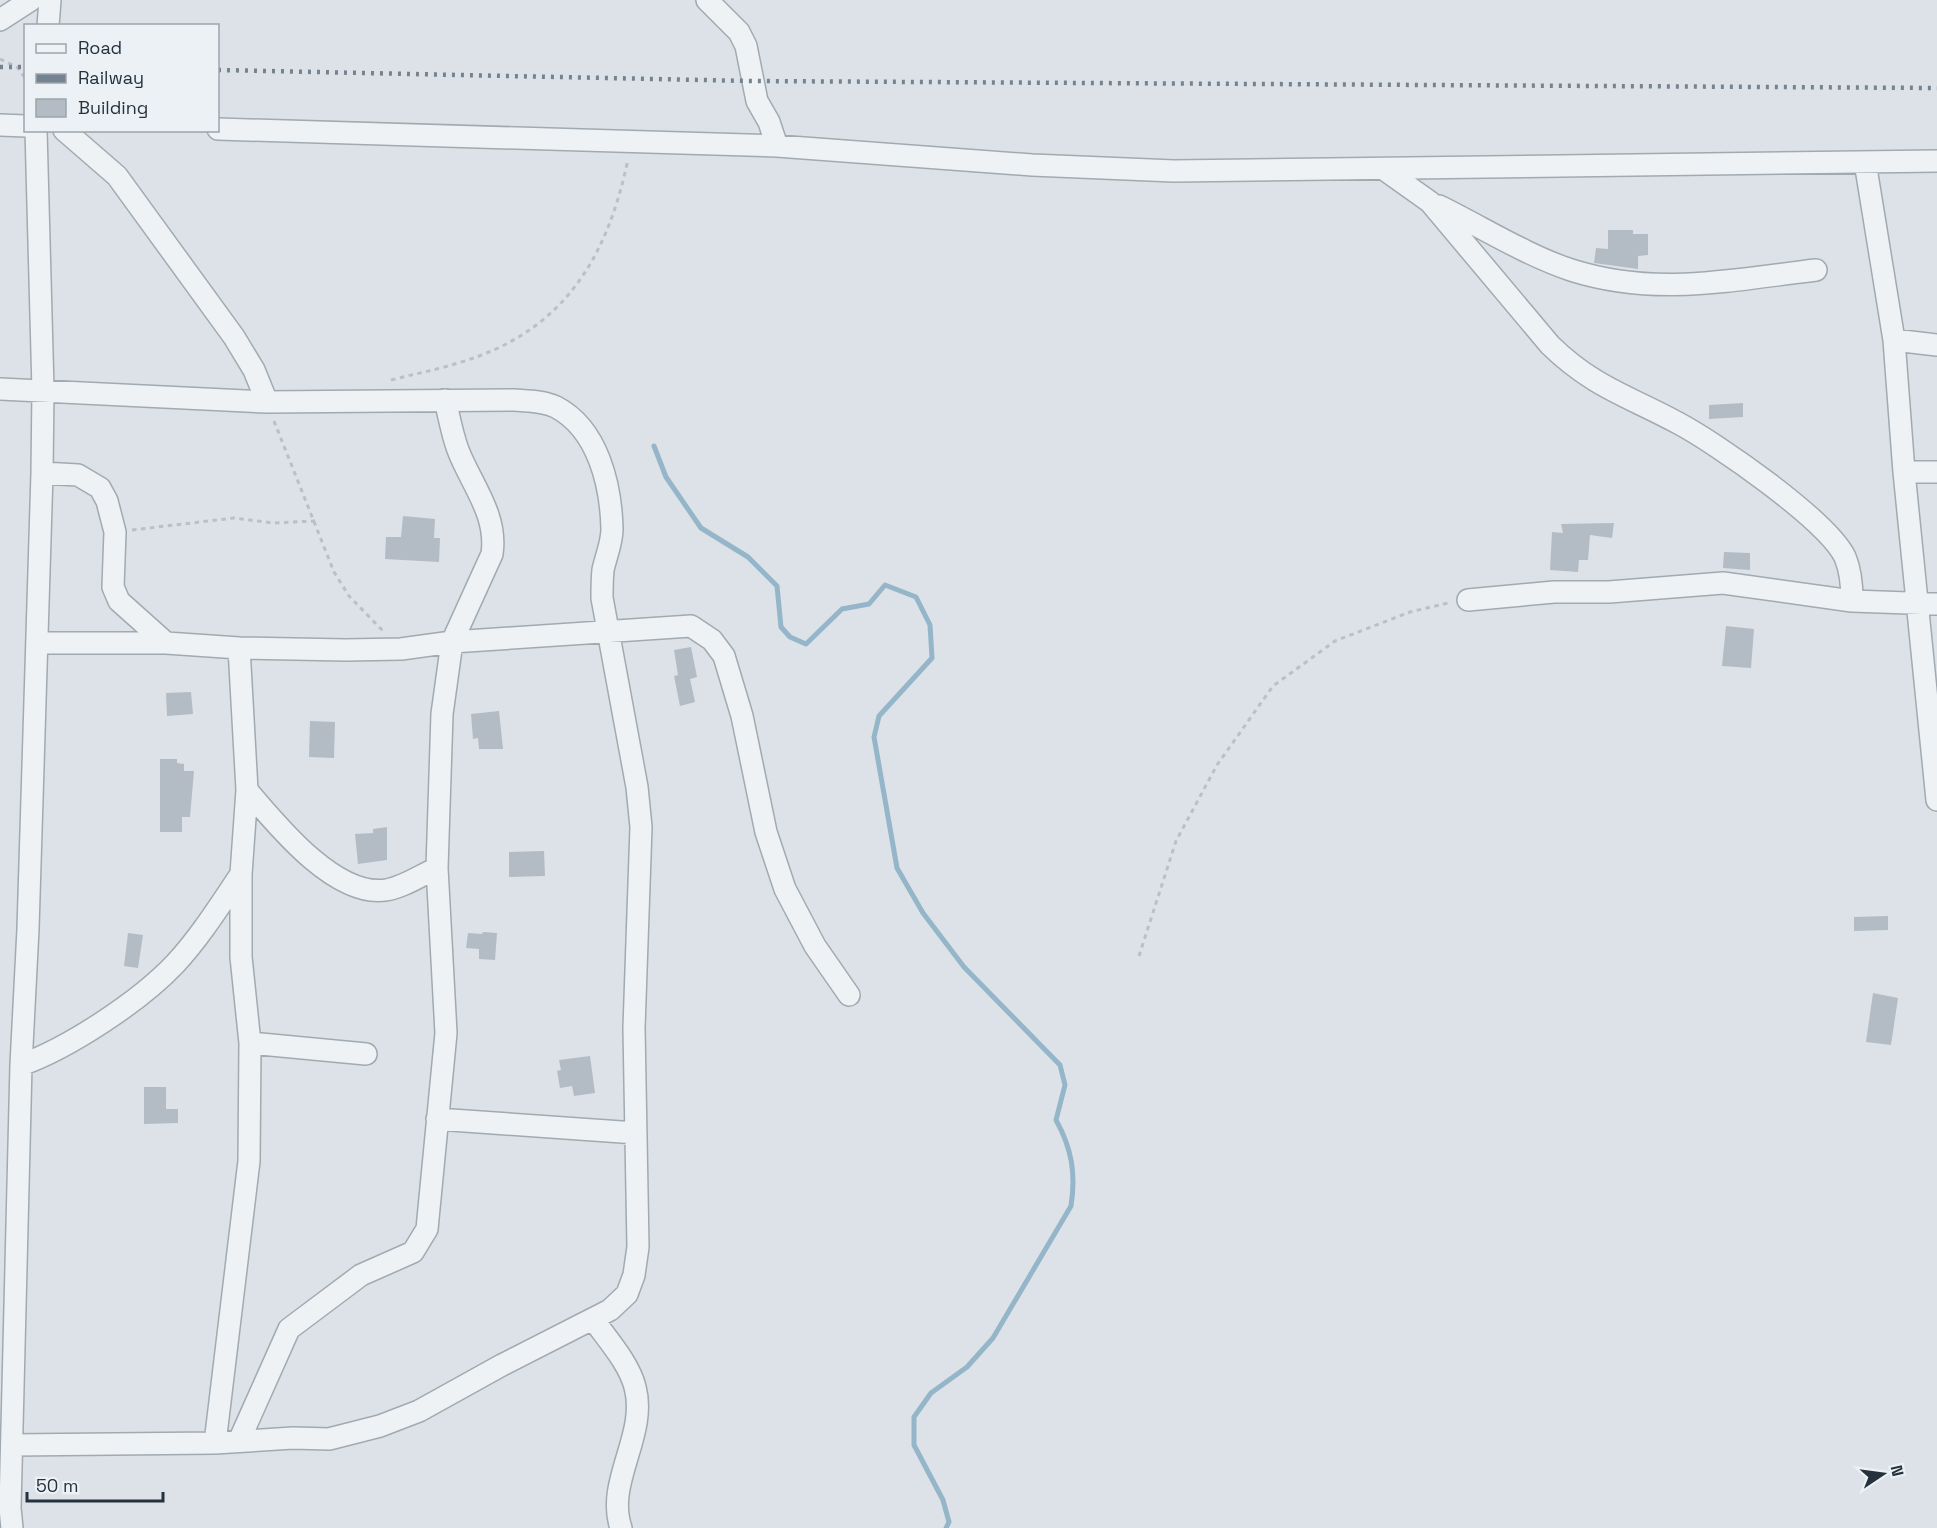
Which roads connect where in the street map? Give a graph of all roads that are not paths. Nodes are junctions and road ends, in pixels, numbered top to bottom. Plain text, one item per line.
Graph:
1 (31, 0) edge
2 (50, 0) edge
3 (707, 0) edge
4 (0, 20) edge
5 (48, 24) edge
6 (0, 125) edge
7 (24, 126) edge
8 (219, 129) edge
9 (36, 132) edge
10 (66, 132) edge
11 (777, 146) junction
12 (1937, 161) edge
13 (1865, 162) junction
14 (1385, 170) junction
15 (1431, 202) junction
16 (1816, 270) dead end
17 (1894, 340) junction
18 (1937, 345) edge
19 (0, 389) edge
20 (42, 390) junction
21 (445, 400) junction
22 (267, 402) junction
23 (1904, 472) junction
24 (1937, 472) edge
25 (42, 473) junction
26 (1468, 600) road end
27 (1852, 601) junction
28 (1928, 603) edge
29 (609, 631) junction
30 (452, 642) junction
31 (166, 643) junction
32 (38, 644) junction
33 (239, 648) junction
34 (247, 790) junction
35 (1937, 800) edge
36 (437, 868) junction
37 (241, 874) junction
38 (849, 995) dead end
39 (250, 1043) junction
40 (366, 1054) dead end
41 (21, 1065) junction
42 (437, 1119) junction
43 (636, 1133) junction
44 (593, 1320) junction
45 (239, 1441) junction
46 (215, 1443) junction
47 (12, 1445) junction
48 (12, 1528) edge
49 (621, 1528) edge

1 - 4 street
2 - 5 street
3 - 11 street
6 - 7 street
8 - 11 street
9 - 20 street
10 - 22 street
11 - 14 street
12 - 13 street
13 - 14 street
13 - 17 street
14 - 15 street
15 - 16 street
15 - 27 street
17 - 18 street
17 - 23 street
19 - 20 street
20 - 22 street
20 - 25 street
21 - 22 street
21 - 29 street
21 - 30 street
23 - 24 street
23 - 28 street
25 - 31 street
25 - 32 street
26 - 27 street
27 - 28 street
28 - 35 street
29 - 30 street
29 - 38 street
29 - 43 street
30 - 33 street
30 - 36 street
31 - 32 street
31 - 33 street
32 - 41 street
33 - 34 street
34 - 36 street
34 - 37 street
36 - 42 street
37 - 39 street
37 - 41 street
39 - 40 street
39 - 46 street
41 - 47 street
42 - 43 street
42 - 45 street
43 - 44 street
44 - 45 street
44 - 49 street
45 - 46 street
46 - 47 street
47 - 48 street

